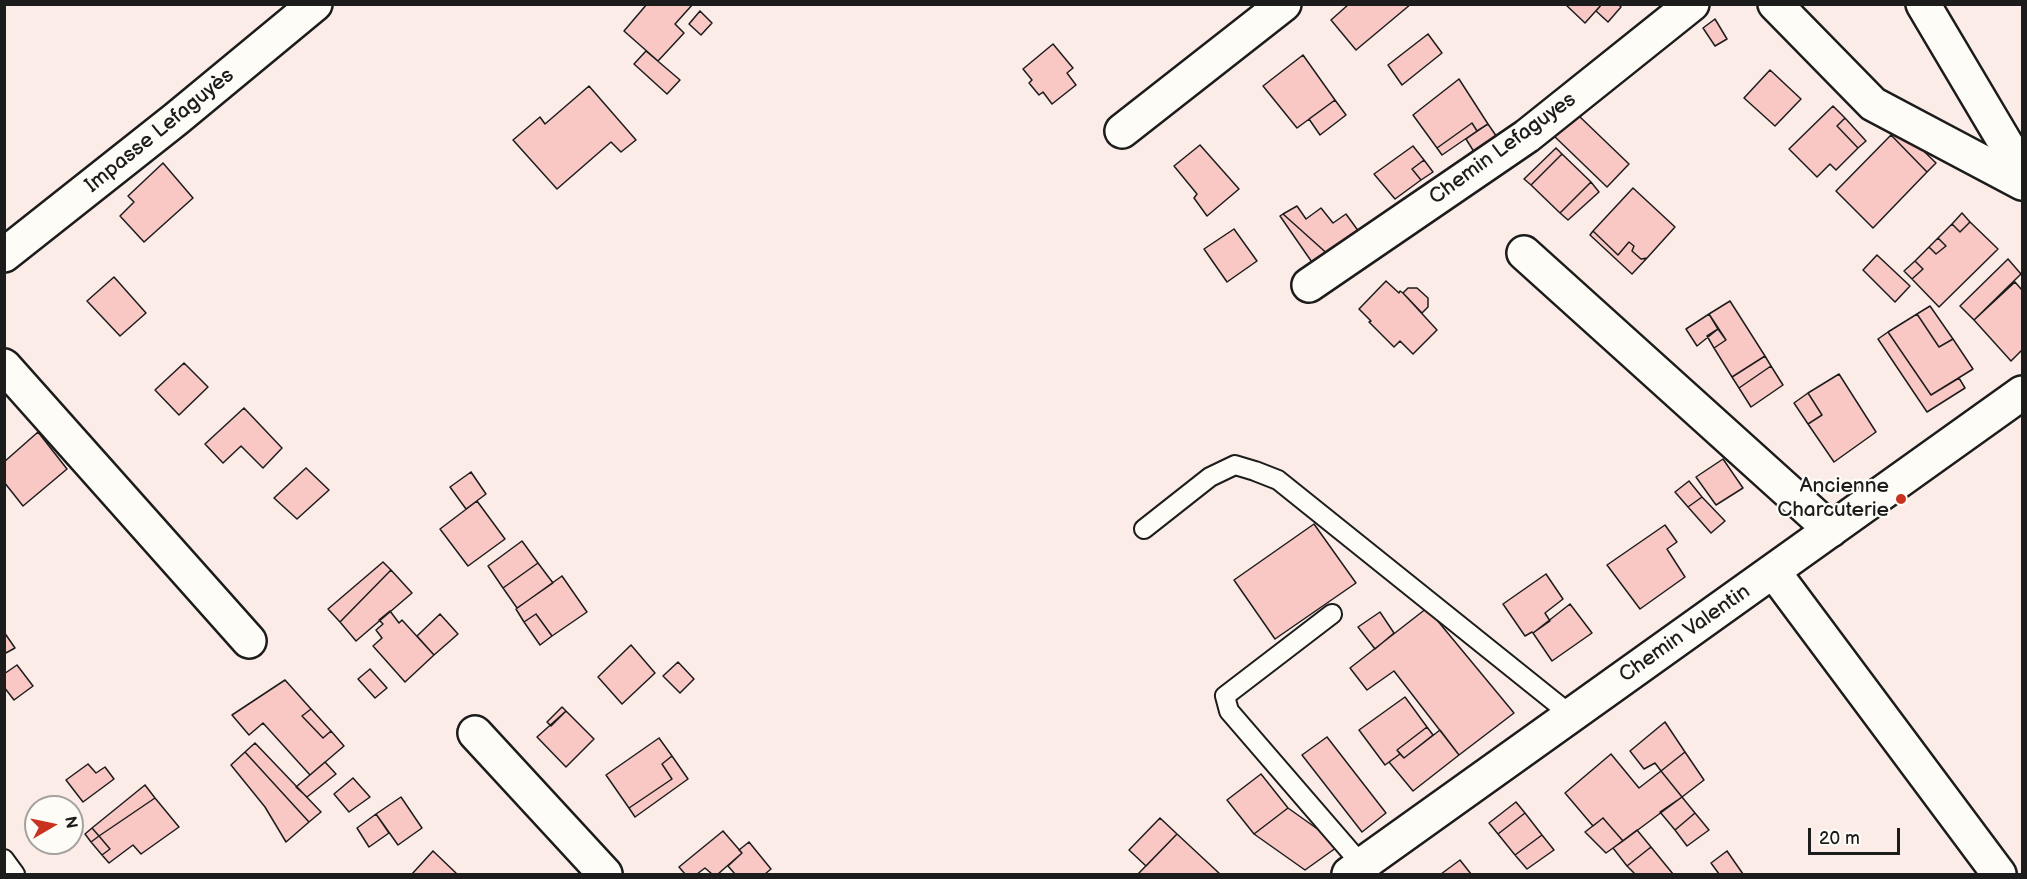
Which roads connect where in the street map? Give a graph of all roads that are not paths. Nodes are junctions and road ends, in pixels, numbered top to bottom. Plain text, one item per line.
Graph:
1 (315, 4) edge
2 (1284, 4) edge
3 (1692, 4) edge
4 (1775, 4) edge
5 (1923, 4) edge
6 (1122, 131) dead end
7 (2022, 171) edge
8 (2022, 183) edge
9 (1524, 253) dead end
10 (4, 255) edge
11 (1309, 285) dead end
12 (4, 366) edge
13 (2022, 393) edge
14 (1144, 529) dead end
15 (1831, 530) junction
16 (1773, 571) junction
17 (1332, 614) dead end
18 (249, 641) dead end
19 (1571, 715) junction
20 (474, 733) dead end
21 (4, 859) edge
22 (1355, 870) edge
23 (15, 874) edge
24 (605, 874) edge
25 (1999, 874) edge

1 - 10 street, Impasse Lefaguyès
2 - 6 street
3 - 11 street, Chemin Lefaguyes
4 - 8 street
5 - 7 street
9 - 15 street
12 - 18 street
13 - 15 street, Chemin Valentin
14 - 19 lane
15 - 16 street, Chemin Valentin
16 - 19 street, Chemin Valentin
16 - 25 street
17 - 22 lane
19 - 22 street, Chemin Valentin
20 - 24 street
21 - 23 lane

